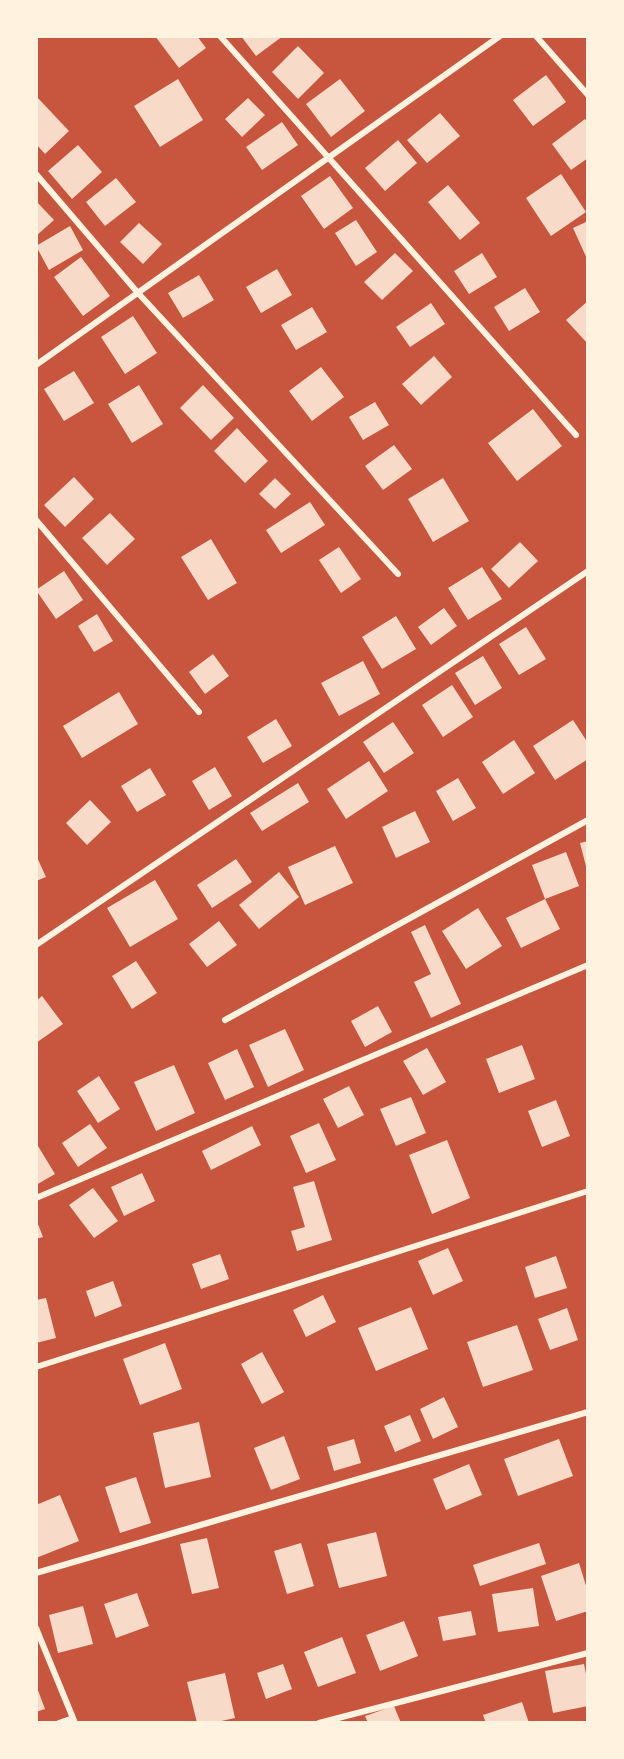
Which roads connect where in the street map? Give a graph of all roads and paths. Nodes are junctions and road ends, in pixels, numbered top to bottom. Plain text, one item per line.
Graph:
1 (220, 36) edge
2 (500, 36) edge
3 (536, 36) edge
4 (588, 95) edge
5 (328, 158) junction
6 (36, 174) edge
7 (138, 293) junction
8 (36, 365) edge
9 (576, 435) dead end
10 (36, 520) edge
11 (588, 571) edge
12 (398, 574) dead end
13 (199, 712) dead end
14 (588, 820) edge
15 (36, 945) edge
16 (588, 965) edge
17 (225, 1020) dead end
18 (588, 1191) edge
19 (36, 1198) edge
20 (36, 1367) edge
21 (588, 1412) edge
22 (36, 1573) edge
23 (36, 1628) edge
24 (588, 1653) edge
25 (74, 1720) edge
26 (59, 1723) edge
27 (319, 1723) edge

1 - 5 street
2 - 5 street
3 - 4 street
5 - 7 street
5 - 9 street
6 - 7 street
7 - 8 street
7 - 12 street
10 - 13 street
11 - 15 street
14 - 17 street
16 - 19 street
18 - 20 street
21 - 22 street
23 - 25 street
24 - 27 street
25 - 26 street

